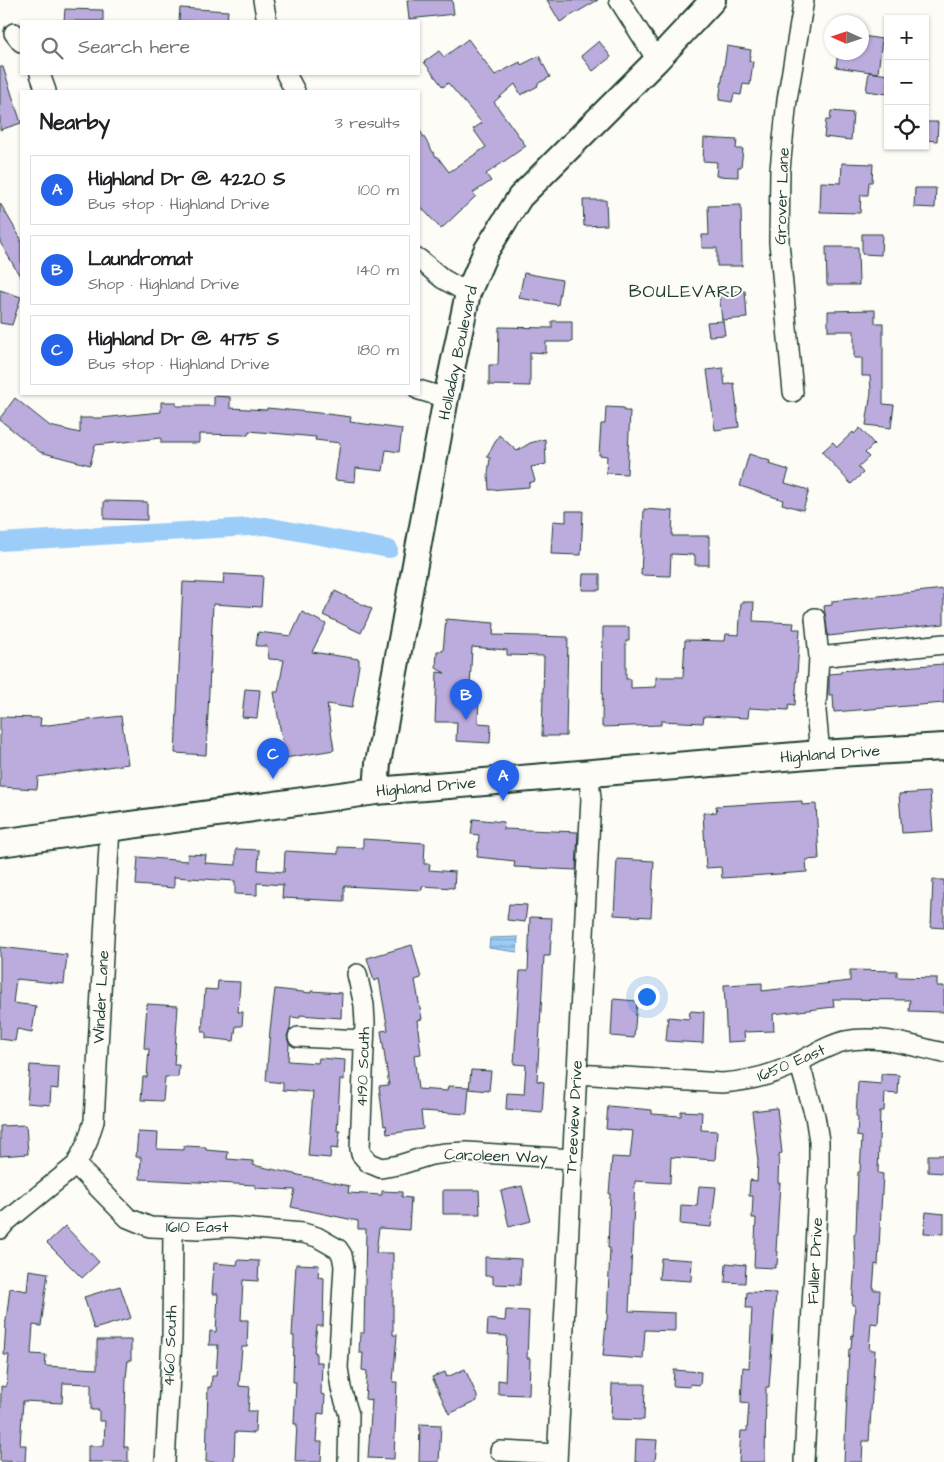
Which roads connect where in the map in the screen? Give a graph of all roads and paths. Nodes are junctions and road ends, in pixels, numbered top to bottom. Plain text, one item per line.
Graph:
1 (263, 0) edge
2 (619, 0) edge
3 (713, 0) edge
4 (804, 0) edge
5 (267, 20) edge
6 (657, 60) junction
7 (40, 75) edge
8 (287, 75) edge
9 (46, 90) edge
10 (294, 90) edge
11 (420, 260) edge
12 (468, 293) junction
13 (420, 390) edge
14 (793, 392) dead end
15 (446, 398) junction
16 (815, 618) dead end
17 (944, 644) edge
18 (819, 658) junction
19 (944, 747) edge
20 (820, 754) junction
21 (588, 772) junction
22 (376, 791) junction
23 (110, 827) junction
24 (0, 843) edge
25 (357, 974) dead end
26 (298, 1037) dead end
27 (364, 1040) junction
28 (944, 1053) edge
29 (798, 1062) junction
30 (577, 1074) junction
31 (572, 1159) junction
32 (365, 1160) joint
33 (76, 1165) junction
34 (2, 1223) edge
35 (173, 1229) junction
36 (500, 1451) dead end
37 (557, 1458) edge
38 (165, 1462) edge
39 (348, 1462) edge
40 (804, 1462) edge

1 - 5 street
2 - 6 street
3 - 6 street, Holladay Boulevard
4 - 14 street, Grover Lane
6 - 12 street, Holladay Boulevard
7 - 9 street
8 - 10 street
11 - 12 street
12 - 15 street, Holladay Boulevard
13 - 15 street
15 - 22 street, Holladay Boulevard
16 - 18 street
17 - 18 street
18 - 20 street
19 - 20 main road, Highland Drive
20 - 21 main road, Highland Drive
21 - 22 main road, Highland Drive
21 - 30 street, Treeview Drive
22 - 23 main road, Highland Drive
23 - 24 main road, Highland Drive
23 - 33 street, Winder Lane
25 - 27 street, 4190 South
26 - 27 street
27 - 32 street, 4190 South
28 - 29 street, 1650 East
29 - 30 street, 1650 East
29 - 40 street, Fuller Drive
30 - 31 street, Treeview Drive
31 - 32 street, Caroleen Way
31 - 37 street, Treeview Drive
33 - 34 street
33 - 35 street, 1610 East
35 - 38 street, 4160 South
35 - 39 street, 1610 East
36 - 37 street

